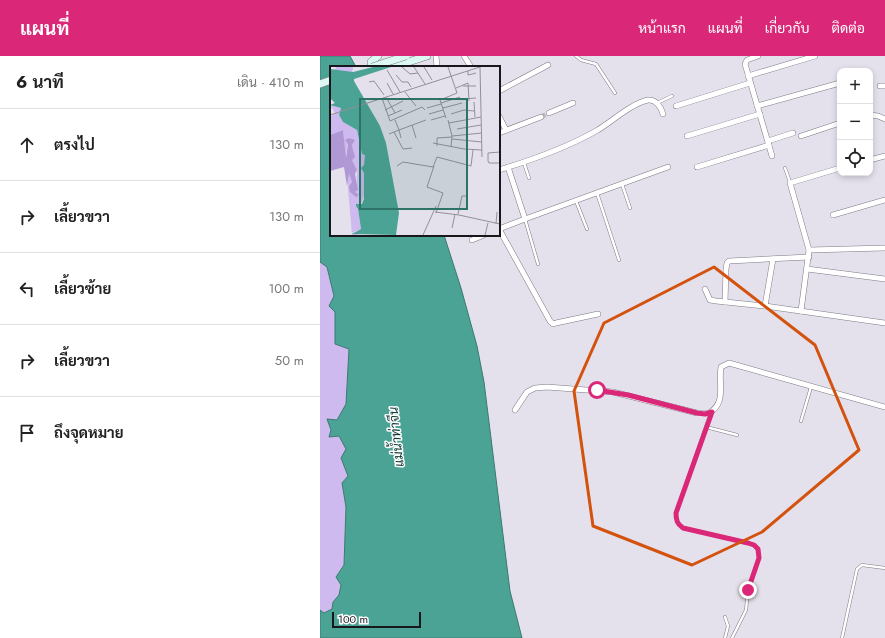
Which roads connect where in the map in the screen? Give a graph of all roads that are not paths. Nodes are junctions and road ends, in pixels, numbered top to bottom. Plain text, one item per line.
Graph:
1 (378, 56) edge
2 (406, 56) edge
3 (427, 56) edge
4 (436, 56) edge
5 (464, 56) edge
6 (576, 56) edge
7 (758, 56) edge
8 (815, 56) edge
9 (548, 65) dead end
10 (372, 66) edge
11 (375, 66) edge
12 (397, 66) edge
13 (437, 66) edge
14 (470, 66) edge
15 (748, 76) junction
16 (330, 80) edge
17 (750, 83) junction
18 (320, 84) edge
19 (837, 84) edge
20 (500, 89) edge
21 (615, 94) dead end
22 (672, 96) dead end
23 (573, 103) dead end
24 (656, 103) junction
25 (676, 106) dead end
26 (757, 106) junction
27 (549, 113) tunnel mouth
28 (663, 114) dead end
29 (760, 114) junction
30 (873, 115) edge
31 (541, 117) tunnel mouth
32 (500, 118) edge
33 (885, 119) edge
34 (837, 125) edge
35 (506, 130) junction
36 (500, 133) edge
37 (793, 133) dead end
38 (687, 136) dead end
39 (801, 136) dead end
40 (768, 143) junction
41 (772, 156) dead end
42 (885, 156) edge
43 (873, 159) edge
44 (523, 161) junction
45 (508, 167) junction
46 (668, 167) dead end
47 (697, 167) dead end
48 (785, 168) dead end
49 (837, 169) edge
50 (500, 170) edge
51 (529, 178) dead end
52 (790, 183) junction
53 (622, 184) junction
54 (597, 193) junction
55 (575, 200) junction
56 (885, 200) edge
57 (630, 208) dead end
58 (833, 214) dead end
59 (525, 219) junction
60 (500, 229) edge
61 (587, 229) dead end
62 (500, 231) edge
63 (482, 236) edge
64 (472, 240) dead end
65 (885, 248) edge
66 (809, 250) junction
67 (809, 257) junction
68 (772, 259) junction
69 (619, 260) dead end
70 (538, 264) dead end
71 (807, 269) junction
72 (885, 279) edge
73 (705, 289) dead end
74 (725, 302) junction
75 (765, 306) junction
76 (801, 311) junction
77 (598, 314) dead end
78 (885, 323) edge
79 (812, 386) junction
80 (885, 407) edge
81 (515, 410) dead end
82 (712, 412) junction
83 (801, 421) dead end
84 (706, 426) junction
85 (737, 435) dead end
86 (885, 568) edge
87 (724, 617) dead end
88 (725, 638) edge
89 (732, 638) edge
90 (842, 638) edge

1 - 10 main road
2 - 11 main road, bridge
3 - 12 main road
4 - 13 street
5 - 14 street
6 - 21 lane
7 - 15 street
8 - 15 street
9 - 20 street
15 - 17 street
16 - 18 main road
17 - 25 street
17 - 26 street
19 - 26 street
22 - 24 lane
23 - 27 street
24 - 28 street
24 - 44 street
26 - 29 street
29 - 38 street
29 - 40 street
30 - 33 street
31 - 35 street
32 - 35 street
34 - 39 street
35 - 36 street
37 - 40 street
40 - 41 street
40 - 47 street
42 - 43 street
44 - 45 street
44 - 51 lane
45 - 50 street
45 - 59 street
46 - 53 street
48 - 52 lane
49 - 52 street
52 - 66 street
53 - 54 street
53 - 57 lane
54 - 55 street
54 - 69 lane
55 - 59 street
55 - 61 lane
56 - 58 street
59 - 60 street
59 - 70 lane
62 - 77 street
63 - 64 street
65 - 66 street
66 - 67 street
67 - 68 street
67 - 71 street
68 - 74 street
68 - 75 street
71 - 72 street
71 - 76 street
73 - 74 street
74 - 75 street
75 - 76 street
76 - 78 street
79 - 80 street
79 - 82 street
79 - 83 lane
81 - 82 street
82 - 84 lane
84 - 85 lane
84 - 89 lane
86 - 90 lane
87 - 88 lane

